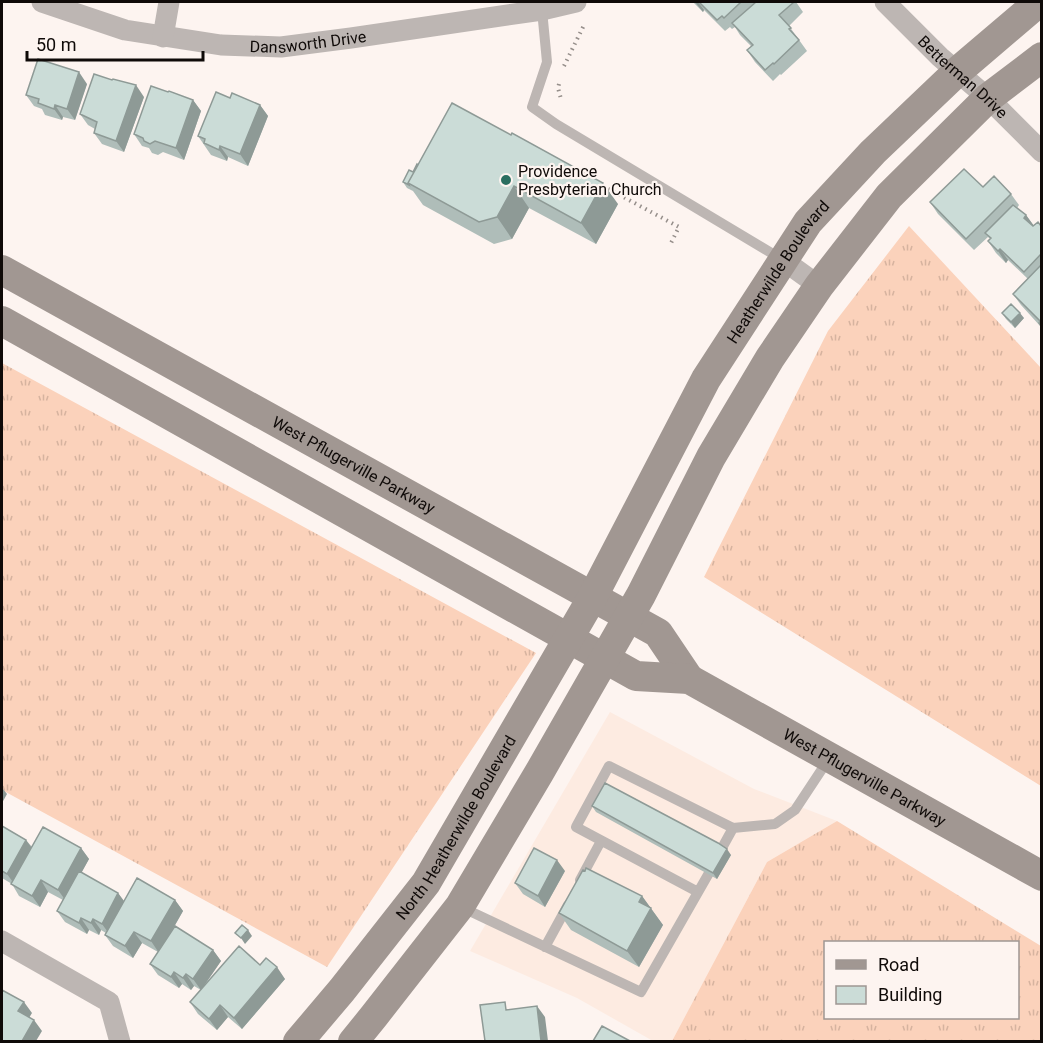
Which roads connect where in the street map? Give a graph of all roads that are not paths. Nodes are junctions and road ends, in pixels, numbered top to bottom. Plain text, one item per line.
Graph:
1 (42, 2) edge
2 (169, 2) edge
3 (576, 2) edge
4 (885, 2) edge
5 (1039, 2) edge
6 (542, 10) junction
7 (163, 36) junction
8 (1041, 57) edge
9 (958, 72) junction
10 (987, 98) junction
11 (1041, 152) edge
12 (783, 260) junction
13 (2, 270) edge
14 (819, 286) junction
15 (2, 321) edge
16 (592, 598) junction
17 (628, 616) junction
18 (569, 638) junction
19 (604, 658) junction
20 (688, 679) junction
21 (830, 758) junction
22 (733, 828) junction
23 (601, 841) junction
24 (448, 847) junction
25 (722, 849) edge
26 (709, 873) edge
27 (1041, 876) edge
28 (698, 892) junction
29 (460, 906) junction
30 (2, 941) edge
31 (545, 947) junction
32 (120, 1041) edge
33 (298, 1041) edge
34 (352, 1041) edge

1 - 7 street, Dansworth Drive
2 - 7 street
3 - 6 street, Dansworth Drive
4 - 9 street, Betterman Drive
5 - 9 main road, Heatherwilde Boulevard
6 - 7 street, Dansworth Drive
6 - 12 lane
8 - 10 main road
9 - 10 street, Betterman Drive
9 - 12 main road, Heatherwilde Boulevard
10 - 11 street, Betterman Drive
10 - 14 main road
12 - 14 street
12 - 16 main road, Heatherwilde Boulevard
13 - 16 main road, West Pflugerville Parkway
14 - 17 main road
15 - 18 main road, West Pflugerville Parkway
16 - 17 main road, West Pflugerville Parkway
16 - 18 main road, North Heatherwilde Boulevard
17 - 19 main road
17 - 20 main road, West Pflugerville Parkway
18 - 19 main road, West Pflugerville Parkway
18 - 24 main road, North Heatherwilde Boulevard
19 - 20 main road, West Pflugerville Parkway
19 - 29 main road
20 - 21 main road, West Pflugerville Parkway
21 - 22 lane
21 - 27 main road, West Pflugerville Parkway
22 - 23 lane
22 - 25 lane
23 - 28 lane
23 - 31 lane
24 - 29 main road
24 - 33 main road, North Heatherwilde Boulevard
26 - 28 lane
28 - 31 lane
29 - 31 lane
29 - 34 main road
30 - 32 street

